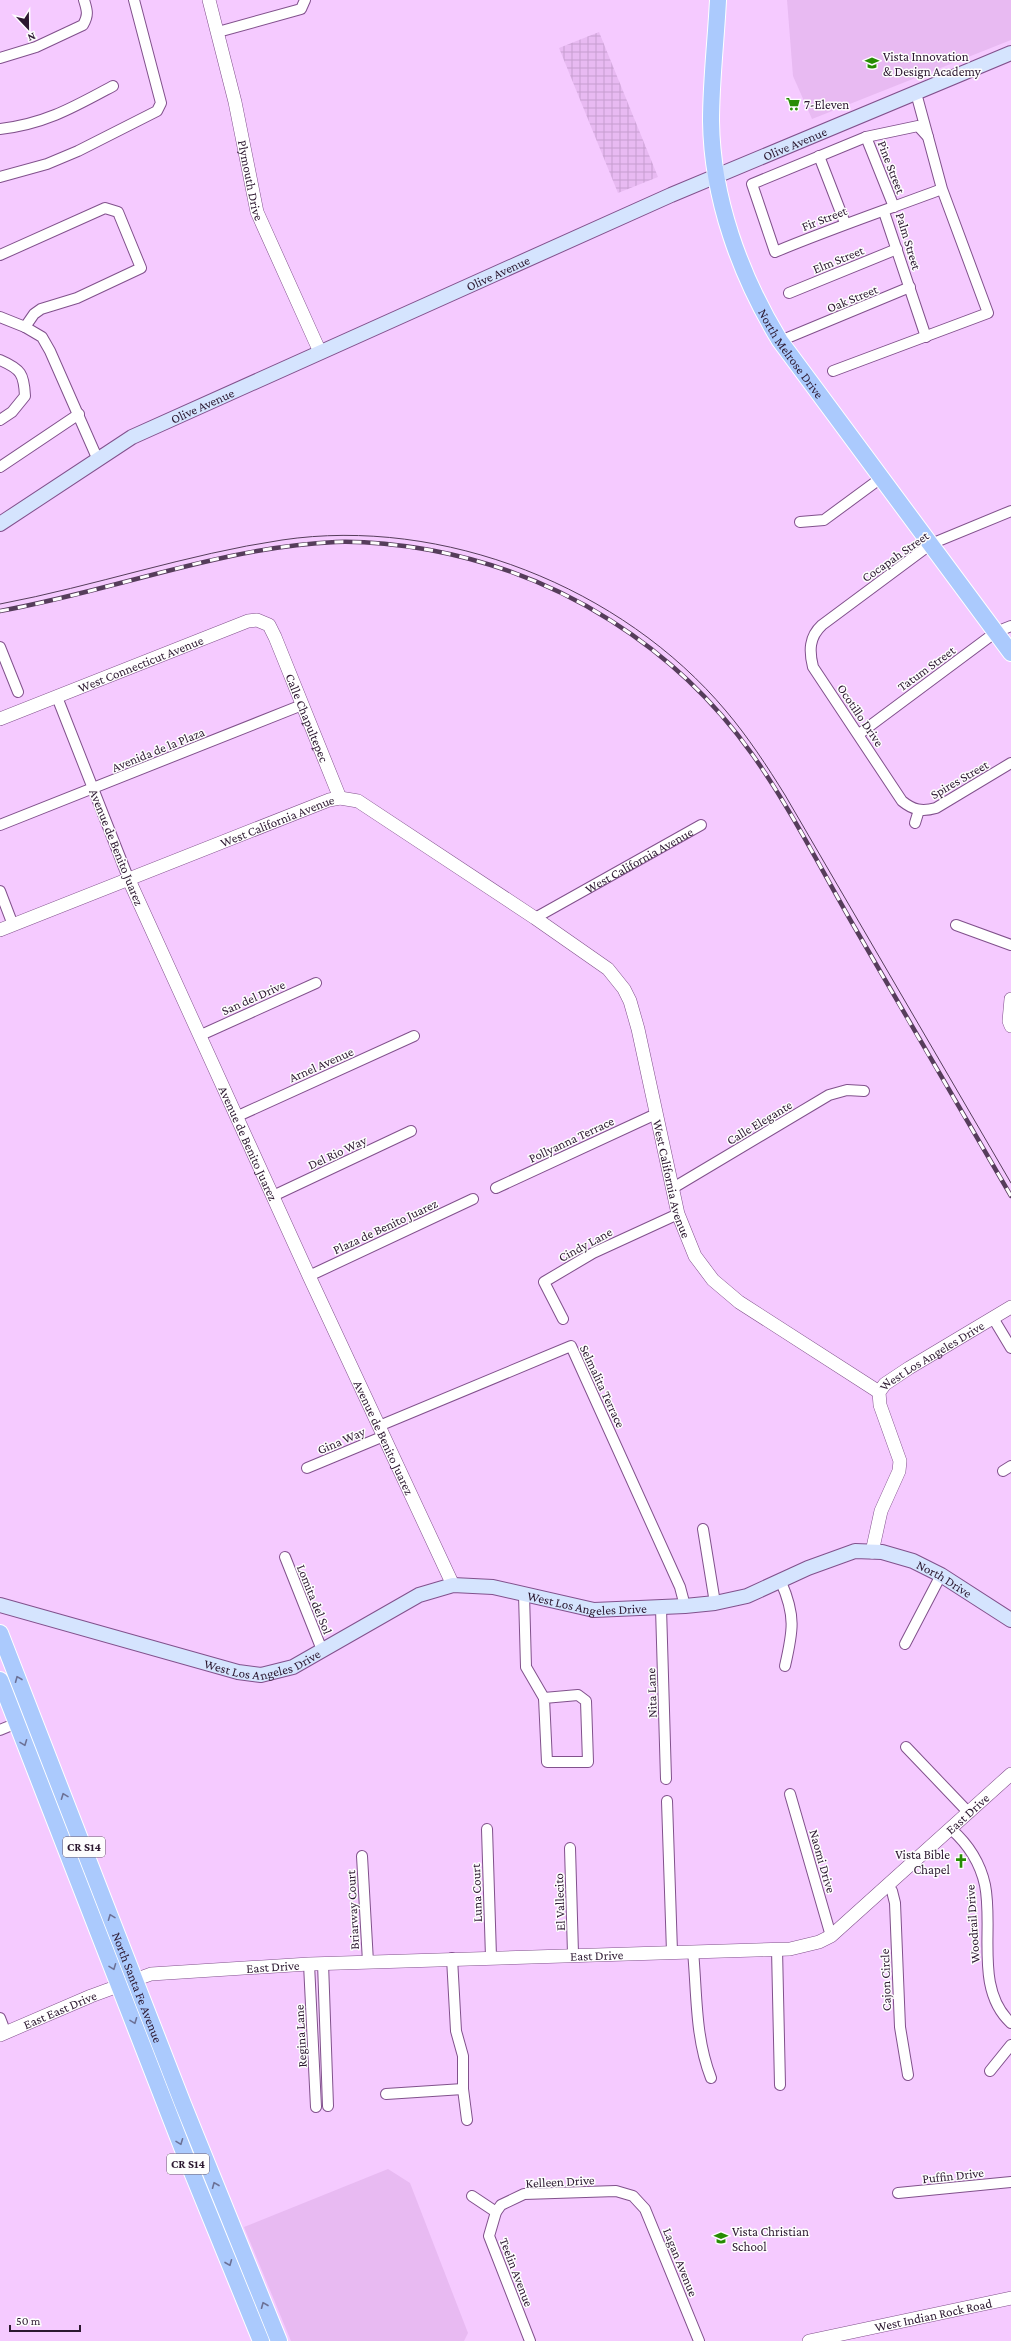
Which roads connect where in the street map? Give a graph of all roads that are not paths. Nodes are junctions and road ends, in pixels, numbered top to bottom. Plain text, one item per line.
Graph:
1 (84, 0) edge
2 (134, 0) edge
3 (208, 0) edge
4 (305, 0) edge
5 (718, 0) edge
6 (218, 32) junction
7 (1011, 54) edge
8 (0, 58) edge
9 (113, 86) dead end
10 (916, 93) junction
11 (0, 129) edge
12 (928, 136) junction
13 (866, 137) junction
14 (819, 156) junction
15 (0, 177) edge
16 (716, 177) junction
17 (942, 189) junction
18 (894, 208) junction
19 (884, 212) junction
20 (845, 223) junction
21 (897, 249) junction
22 (775, 252) joint
23 (0, 255) edge
24 (910, 287) junction
25 (789, 293) dead end
26 (0, 317) edge
27 (25, 327) junction
28 (926, 337) junction
29 (780, 341) junction
30 (320, 352) junction
31 (0, 360) edge
32 (833, 371) dead end
33 (80, 414) junction
34 (0, 420) edge
35 (98, 460) junction
36 (0, 467) edge
37 (881, 478) junction
38 (1011, 511) edge
39 (800, 522) dead end
40 (0, 524) edge
41 (931, 544) junction
42 (822, 625) joint
43 (1004, 629) edge
44 (275, 637) joint
45 (0, 647) edge
46 (1011, 653) edge
47 (3, 664) edge
48 (18, 692) dead end
49 (57, 697) junction
50 (302, 705) junction
51 (0, 719) edge
52 (859, 734) junction
53 (1011, 763) edge
54 (94, 788) junction
55 (340, 798) junction
56 (918, 810) junction
57 (915, 823) dead end
58 (701, 824) dead end
59 (0, 825) edge
60 (129, 880) junction
61 (0, 891) edge
62 (535, 918) junction
63 (13, 925) junction
64 (956, 925) dead end
65 (0, 930) edge
66 (1011, 945) edge
67 (316, 983) dead end
68 (1011, 1000) edge
69 (1011, 1026) edge
70 (200, 1035) junction
71 (414, 1036) dead end
72 (864, 1091) dead end
73 (656, 1114) junction
74 (238, 1116) junction
75 (411, 1132) dead end
76 (496, 1188) dead end
77 (673, 1188) junction
78 (273, 1196) junction
79 (473, 1199) dead end
80 (678, 1214) junction
81 (309, 1276) junction
82 (1011, 1307) edge
83 (993, 1318) junction
84 (563, 1319) dead end
85 (1011, 1348) edge
86 (879, 1392) junction
87 (381, 1431) junction
88 (307, 1468) dead end
89 (703, 1529) dead end
90 (872, 1552) junction
91 (285, 1557) dead end
92 (941, 1574) junction
93 (780, 1582) junction
94 (452, 1585) junction
95 (524, 1594) junction
96 (715, 1603) junction
97 (0, 1605) edge
98 (685, 1606) junction
99 (661, 1608) junction
100 (1011, 1620) edge
101 (0, 1633) edge
102 (906, 1644) dead end
103 (322, 1650) junction
104 (785, 1666) dead end
105 (0, 1680) edge
106 (544, 1698) junction
107 (17, 1723) junction
108 (0, 1730) edge
109 (906, 1747) dead end
110 (1011, 1774) edge
111 (666, 1778) dead end
112 (790, 1794) dead end
113 (667, 1801) dead end
114 (970, 1813) junction
115 (487, 1828) dead end
116 (951, 1829) junction
117 (570, 1848) dead end
118 (362, 1856) dead end
119 (888, 1886) junction
120 (831, 1936) junction
121 (777, 1949) junction
122 (693, 1951) junction
123 (672, 1952) junction
124 (573, 1954) junction
125 (491, 1957) junction
126 (452, 1958) junction
127 (368, 1962) junction
128 (324, 1963) junction
129 (309, 1964) junction
130 (136, 1979) junction
131 (120, 1984) junction
132 (0, 2018) edge
133 (1011, 2023) edge
134 (3, 2033) edge
135 (1011, 2045) edge
136 (990, 2070) dead end
137 (908, 2074) dead end
138 (711, 2078) dead end
139 (780, 2085) dead end
140 (463, 2089) junction
141 (386, 2094) dead end
142 (328, 2106) dead end
143 (316, 2107) dead end
144 (467, 2120) dead end
145 (1011, 2182) edge
146 (898, 2193) dead end
147 (472, 2196) dead end
148 (633, 2196) joint
149 (496, 2212) junction
150 (1011, 2298) edge
151 (261, 2341) edge
152 (279, 2341) edge
153 (530, 2341) edge
154 (699, 2341) edge
155 (809, 2341) edge

1 - 8 street
2 - 15 street
3 - 6 street, Plymouth Drive
4 - 6 street
5 - 16 main road, North Melrose Drive
6 - 30 street, Plymouth Drive
7 - 10 main road, Olive Avenue
9 - 11 street
10 - 12 street
10 - 16 main road, Olive Avenue
12 - 13 street
12 - 17 street
13 - 14 street, Pine Street
13 - 18 street, Pine Street
14 - 20 street
14 - 22 street, Pine Street
16 - 29 main road, North Melrose Drive
16 - 30 main road, Olive Avenue
17 - 18 street, Pine Street
17 - 28 street
18 - 19 street, Palm Street
19 - 20 street, Fir Street
19 - 21 street, Palm Street
20 - 22 street, Fir Street
21 - 24 street, Palm Street
21 - 25 street, Elm Street
23 - 27 street
24 - 28 street, Palm Street
24 - 29 street, Oak Street
26 - 27 street
27 - 33 street
28 - 32 street
29 - 37 main road, North Melrose Drive
30 - 35 main road, Olive Avenue
31 - 34 street
33 - 35 street
33 - 36 street
35 - 40 main road, Olive Avenue
37 - 39 street
37 - 41 main road, North Melrose Drive
38 - 41 street, Cocapah Street
41 - 42 street, Cocapah Street
41 - 43 main road, North Melrose Drive
42 - 52 street, Ocotillo Drive
43 - 46 main road, North Melrose Drive
43 - 52 street, Tatum Street
44 - 49 street, West Connecticut Avenue
44 - 50 street, Calle Chapultepec
45 - 47 street
47 - 48 street
49 - 51 street, West Connecticut Avenue
49 - 54 street, Avenue de Benito Juarez
50 - 54 street, Avenida de la Plaza
50 - 55 street, Calle Chapultepec
52 - 56 street, Ocotillo Drive
53 - 56 street, Spires Street
54 - 59 street, Avenida de la Plaza
54 - 60 street, Avenue de Benito Juarez
55 - 60 street, West California Avenue
55 - 62 street, West California Avenue
56 - 57 street
58 - 62 street, West California Avenue
60 - 63 street, West California Avenue
60 - 70 street, Avenue de Benito Juarez
61 - 63 street
62 - 73 street, West California Avenue
63 - 65 street, West California Avenue
64 - 66 street
67 - 70 street, San del Drive
68 - 69 street
70 - 74 street, Avenue de Benito Juarez
71 - 74 street, Arnel Avenue
72 - 77 street, Calle Elegante
73 - 76 street, Pollyanna Terrace
73 - 77 street, West California Avenue
74 - 78 street, Avenue de Benito Juarez
75 - 78 street, Del Rio Way
77 - 80 street, West California Avenue
78 - 81 street, Avenue de Benito Juarez
79 - 81 street, Plaza de Benito Juarez
80 - 84 street, Cindy Lane
80 - 86 street, West California Avenue
81 - 87 street, Avenue de Benito Juarez
82 - 83 street, West Los Angeles Drive
83 - 85 street
83 - 86 street, West Los Angeles Drive
86 - 90 street, West Los Angeles Drive
87 - 88 street, Gina Way
87 - 94 street, Avenue de Benito Juarez
87 - 98 street, Selmalita Terrace
89 - 96 street
90 - 92 main road, North Drive
90 - 93 main road, West Los Angeles Drive
91 - 103 street, Lomita del Sol
92 - 100 main road, North Drive
92 - 102 street
93 - 96 main road, West Los Angeles Drive
93 - 104 street
94 - 95 main road, West Los Angeles Drive
94 - 103 main road, West Los Angeles Drive
95 - 99 main road, West Los Angeles Drive
95 - 106 street
96 - 98 main road, West Los Angeles Drive
97 - 103 main road, West Los Angeles Drive
98 - 99 main road, West Los Angeles Drive
99 - 111 street, Nita Lane
130 -> 101 main road, North Santa Fe Avenue / CR S14
105 - 107 main road, North Santa Fe Avenue / CR S14
106 - 106 street
107 - 108 street
107 -> 131 main road, North Santa Fe Avenue / CR S14
109 - 114 street
110 - 114 street, East Drive
112 - 120 street, Naomi Drive
113 - 123 street
114 - 116 street, East Drive
115 - 125 street, Luna Court
116 - 119 street, East Drive
116 - 133 street, Woodrail Drive
117 - 124 street, El Vallecito
118 - 127 street, Briarway Court
119 - 120 street, East Drive
119 - 137 street, Cajon Circle
120 - 121 street, East Drive
121 - 122 street, East Drive
121 - 139 street
122 - 123 street, East Drive
122 - 138 street
123 - 124 street, East Drive
124 - 125 street, East Drive
125 - 126 street, East Drive
126 - 127 street, East Drive
126 - 140 street
127 - 128 street, East Drive
128 - 129 street, East Drive
128 - 142 street
129 - 130 street, East Drive
129 - 143 street, Regina Lane
130 - 131 street, East Drive
152 -> 130 main road, North Santa Fe Avenue / CR S14
131 - 134 street, East East Drive
131 -> 151 main road, North Santa Fe Avenue / CR S14
132 - 134 street
135 - 136 street
140 - 141 street
140 - 144 street
145 - 146 street, Puffin Drive
147 - 149 street
148 - 149 street, Kelleen Drive
148 - 154 street, Lagan Avenue
149 - 153 street, Teelin Avenue
150 - 155 street, West Indian Rock Road

